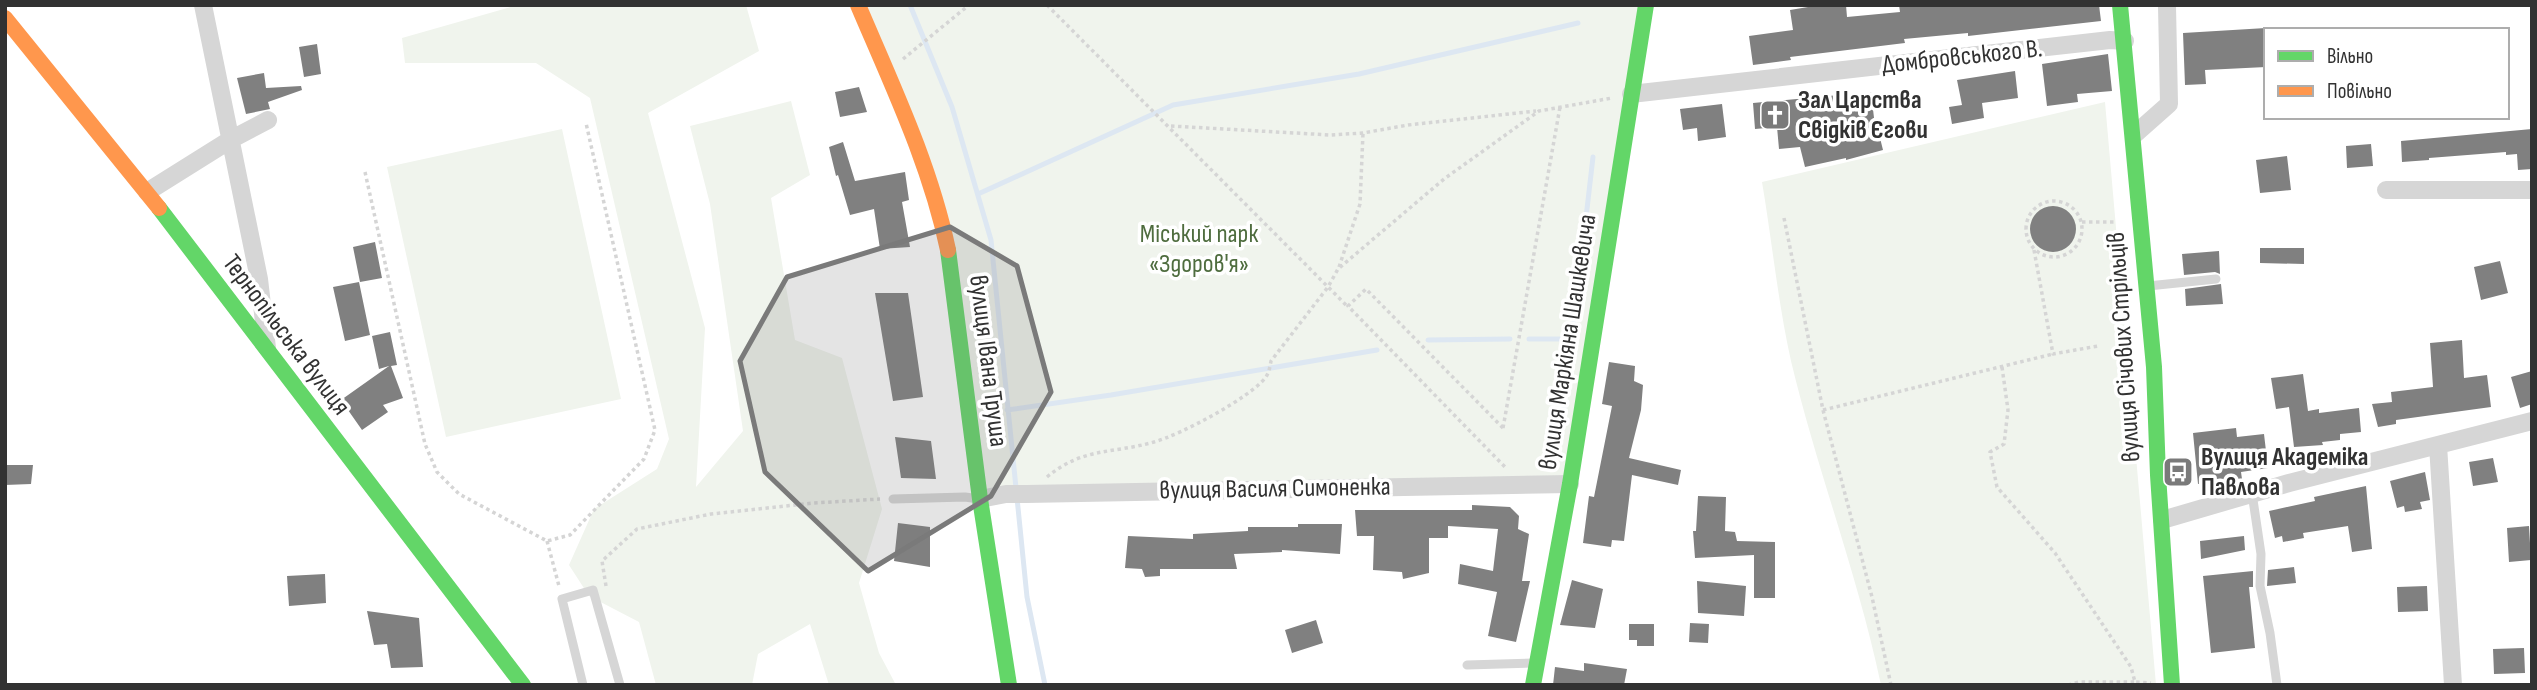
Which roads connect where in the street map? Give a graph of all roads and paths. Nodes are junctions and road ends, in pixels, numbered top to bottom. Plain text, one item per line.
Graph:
1 (203, 5) edge
2 (858, 5) edge
3 (970, 5) edge
4 (1047, 5) edge
5 (1646, 5) edge
6 (2120, 5) edge
7 (2180, 5) edge
8 (2167, 6) edge
9 (5, 18) edge
10 (2126, 41) junction
11 (920, 47) dead end
12 (1631, 94) junction
13 (1560, 107) junction
14 (1539, 111) junction
15 (268, 120) dead end
16 (586, 123) dead end
17 (1170, 126) junction
18 (1363, 133) junction
19 (2134, 135) junction
20 (230, 140) junction
21 (365, 172) dead end
22 (2386, 190) dead end
23 (2532, 190) edge
24 (147, 192) junction
25 (1784, 218) dead end
26 (2081, 222) junction
27 (2115, 222) dead end
28 (2034, 248) junction
29 (1338, 269) junction
30 (2216, 279) dead end
31 (2146, 286) junction
32 (1328, 287) junction
33 (1348, 306) junction
34 (2098, 346) dead end
35 (268, 352) junction
36 (2053, 354) junction
37 (2001, 367) junction
38 (1823, 410) junction
39 (2532, 421) edge
40 (2438, 445) junction
41 (1570, 484) junction
42 (1522, 485) junction
43 (2252, 493) junction
44 (1026, 494) junction
45 (893, 499) joint
46 (981, 499) junction
47 (2162, 520) junction
48 (547, 541) junction
49 (606, 587) dead end
50 (562, 598) junction
51 (1536, 663) junction
52 (1467, 664) dead end
53 (2135, 682) junction
54 (2154, 683) edge
55 (523, 685) edge
56 (583, 685) edge
57 (620, 685) edge
58 (1009, 685) edge
59 (1533, 685) edge
60 (1891, 685) edge
61 (2068, 685) edge
62 (2172, 685) edge
63 (2277, 685) edge
64 (2453, 685) edge

1 - 20 street
2 - 46 street, вулиця Івана Труша
3 - 11 path
4 - 17 path
5 - 12 street, вулиця Маркіяна Шашкевича
6 - 10 street, вулиця Січових Стрільців
7 - 8 street
8 - 19 street
9 - 24 street, Тернопільська вулиця
10 - 12 street, Домбровського В.
10 - 19 street, вулиця Січових Стрільців
12 - 13 path
12 - 41 street, вулиця Маркіяна Шашкевича
13 - 14 path
13 - 33 path
14 - 18 path
14 - 29 path
15 - 20 street
16 - 48 path
17 - 18 path
17 - 32 path
18 - 29 path
19 - 31 street, вулиця Січових Стрільців
20 - 24 street
20 - 35 street
21 - 48 path
22 - 23 street
24 - 35 street, Тернопільська вулиця
25 - 38 path
26 - 27 path
26 - 28 path
26 - 28 path
28 - 36 path
29 - 32 path
30 - 31 lane
31 - 47 street, вулиця Січових Стрільців
32 - 33 path
32 - 44 path
33 - 42 path
34 - 36 path
35 - 55 street, Тернопільська вулиця
36 - 37 path
37 - 38 path
37 - 53 path
38 - 60 path
39 - 40 street
40 - 43 street
40 - 64 street
41 - 42 street, вулиця Василя Симоненка
41 - 51 street, вулиця Маркіяна Шашкевича
42 - 44 street, вулиця Василя Симоненка
43 - 47 street
43 - 63 lane
44 - 46 street, вулиця Василя Симоненка
45 - 46 lane
45 - 49 path
46 - 58 street, вулиця Івана Труша
47 - 62 street, вулиця Січових Стрільців
48 - 50 path
50 - 56 lane
50 - 57 lane
51 - 52 lane
51 - 59 street, вулиця Маркіяна Шашкевича
53 - 54 path
53 - 61 path

